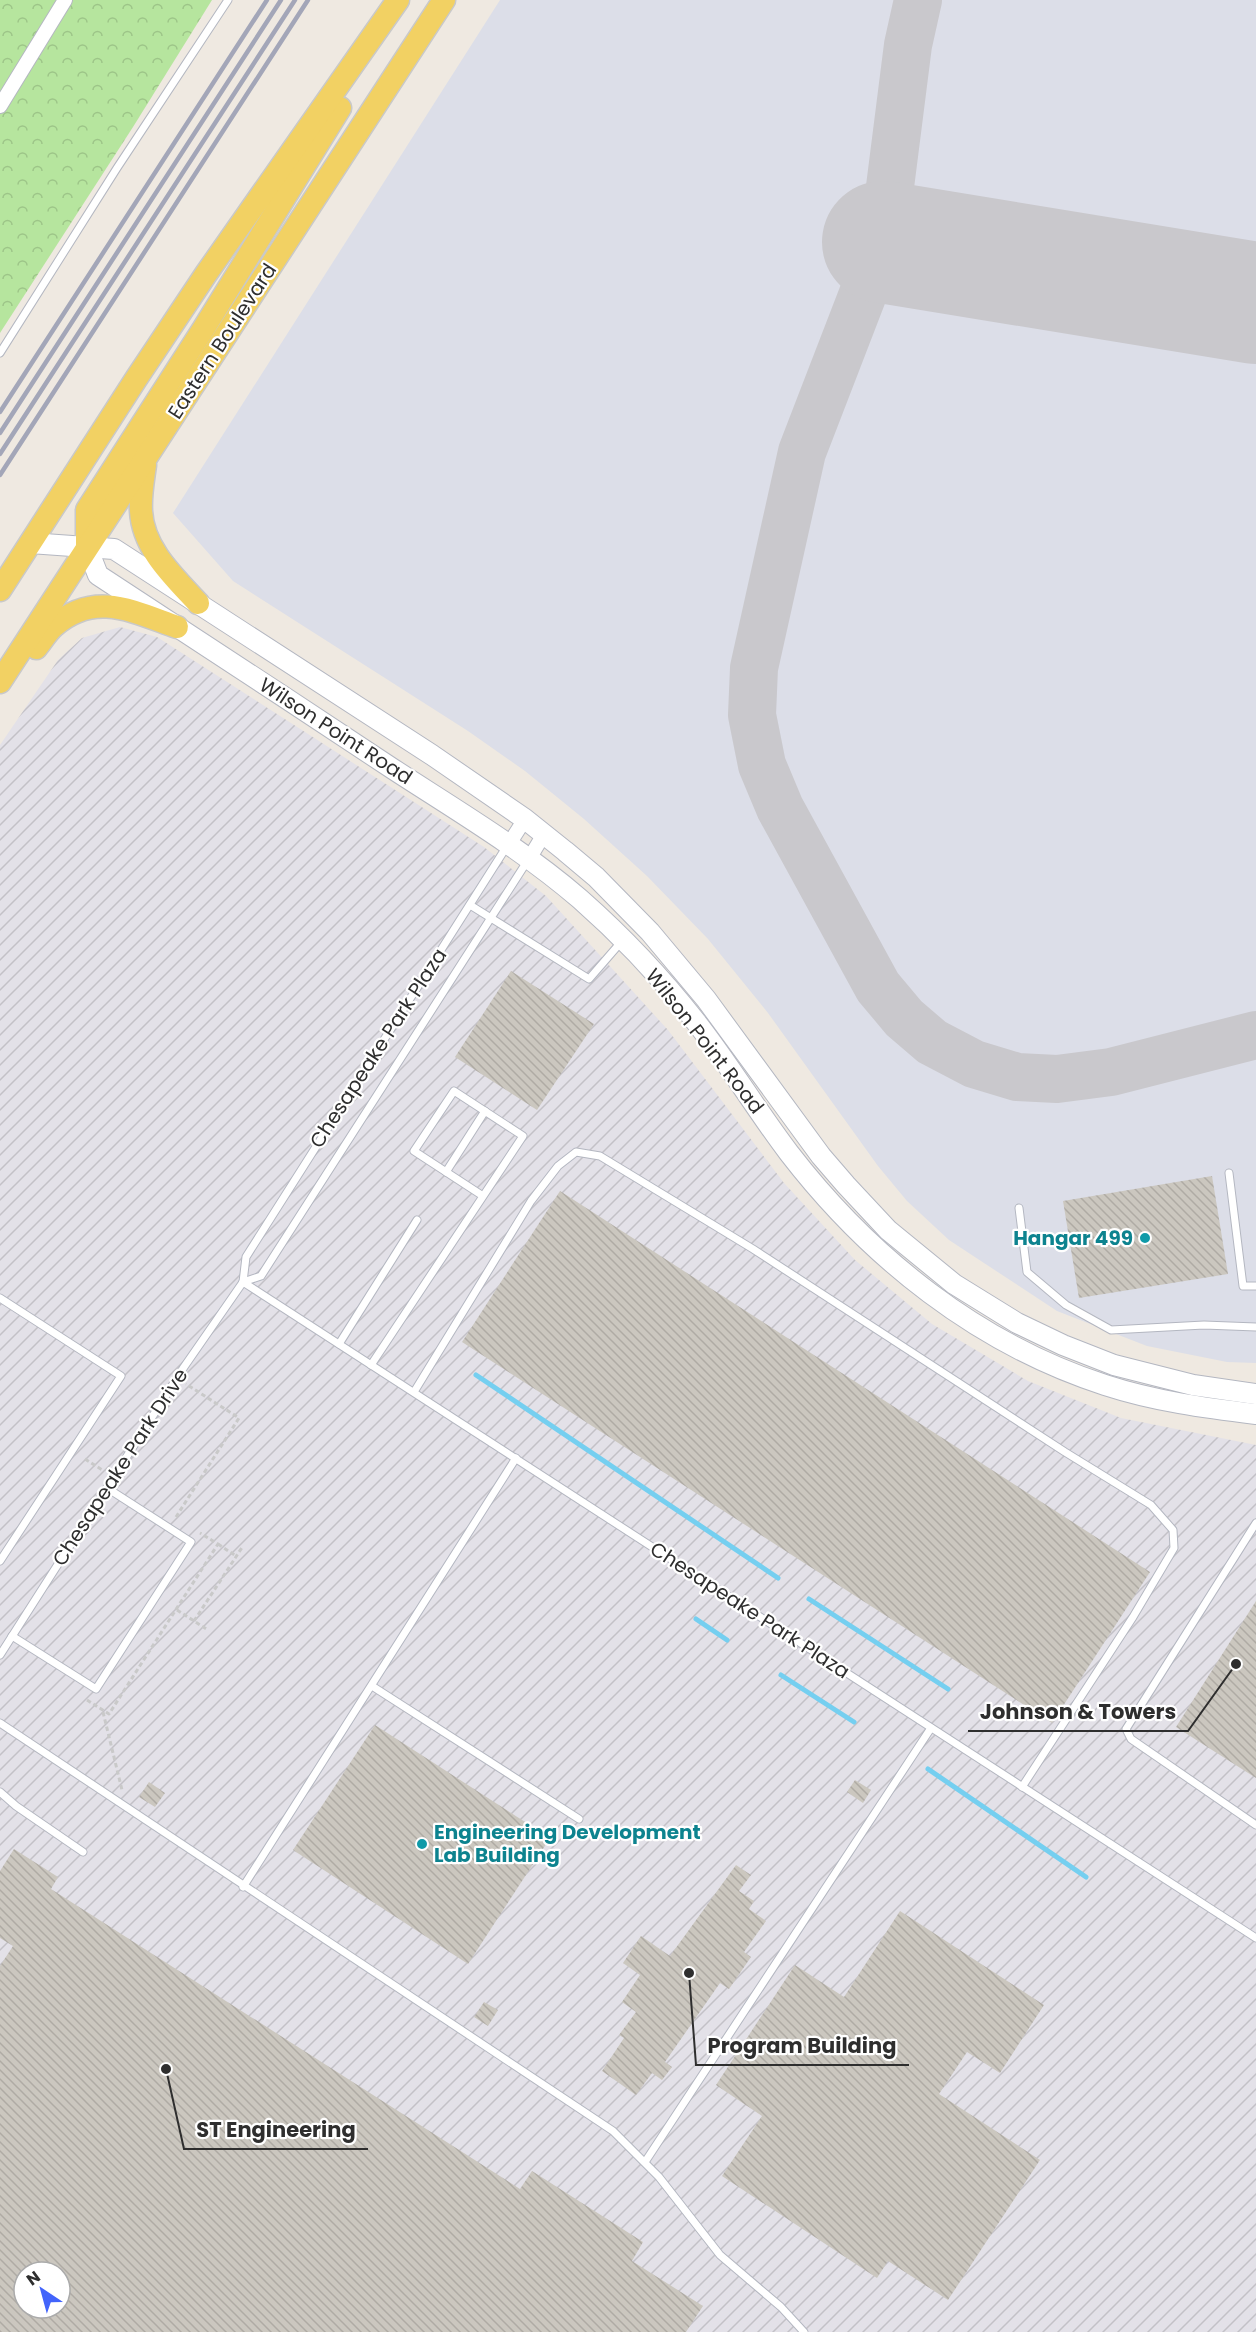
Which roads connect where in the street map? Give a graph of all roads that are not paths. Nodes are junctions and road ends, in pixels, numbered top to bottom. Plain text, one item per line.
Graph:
1 (65, 0) edge
2 (228, 0) edge
3 (398, 0) edge
4 (444, 0) edge
5 (381, 27) junction
6 (0, 106) edge
7 (0, 353) edge
8 (145, 460) junction
9 (30, 543) junction
10 (87, 547) junction
11 (0, 590) edge
12 (198, 603) junction
13 (177, 627) junction
14 (0, 682) edge
15 (0, 694) edge
16 (525, 819) junction
17 (544, 834) junction
18 (509, 844) junction
19 (529, 859) junction
20 (470, 905) junction
21 (492, 919) junction
22 (624, 939) junction
23 (485, 1111) junction
24 (446, 1172) junction
25 (1229, 1173) dead end
26 (483, 1196) junction
27 (1019, 1208) dead end
28 (417, 1220) dead end
29 (243, 1282) junction
30 (1256, 1286) edge
31 (0, 1298) edge
32 (1256, 1326) edge
33 (339, 1344) junction
34 (371, 1365) junction
35 (414, 1392) junction
36 (1256, 1394) edge
37 (1256, 1414) edge
38 (516, 1458) junction
39 (107, 1488) junction
40 (1256, 1523) edge
41 (0, 1561) edge
42 (12, 1636) junction
43 (0, 1655) edge
44 (372, 1686) junction
45 (0, 1724) edge
46 (931, 1728) junction
47 (1022, 1787) junction
48 (0, 1792) edge
49 (579, 1819) dead end
50 (1256, 1825) edge
51 (83, 1852) dead end
52 (243, 1887) junction
53 (1256, 1938) edge
54 (645, 2162) junction
55 (804, 2332) edge

1 - 6 street
2 - 7 lane
3 - 5 main road
4 - 8 main road, Eastern Boulevard
5 - 9 main road
5 - 10 main road
8 - 10 main road, Eastern Boulevard
8 - 12 main road
9 - 10 street, Wilson Point Road
9 - 11 main road
10 - 12 street, Wilson Point Road
10 - 13 street, Wilson Point Road
10 - 14 main road, Eastern Boulevard
12 - 16 street, Wilson Point Road
13 - 15 main road
13 - 18 street, Wilson Point Road
16 - 17 street, Wilson Point Road
16 - 18 street, Chesapeake Park Plaza
17 - 19 street, Chesapeake Park Plaza
17 - 36 street, Wilson Point Road
18 - 19 street, Wilson Point Road
18 - 20 lane, Chesapeake Park Plaza
19 - 21 lane, Chesapeake Park Plaza
19 - 22 street, Wilson Point Road
20 - 21 lane
20 - 29 lane, Chesapeake Park Plaza
21 - 22 lane
21 - 29 lane, Chesapeake Park Plaza
22 - 37 street, Wilson Point Road
23 - 24 lane
23 - 24 lane
23 - 26 lane
24 - 26 lane
25 - 30 lane
26 - 34 lane
27 - 32 lane
28 - 33 lane
29 - 33 lane, Chesapeake Park Plaza
29 - 39 lane, Chesapeake Park Drive
31 - 41 lane
33 - 34 lane, Chesapeake Park Plaza
34 - 35 lane, Chesapeake Park Plaza
35 - 38 lane, Chesapeake Park Plaza
35 - 47 lane
38 - 44 lane
38 - 46 lane, Chesapeake Park Plaza
39 - 42 lane, Chesapeake Park Drive
39 - 42 lane
40 - 50 lane
42 - 43 lane, Chesapeake Park Drive
44 - 49 lane
44 - 52 lane
45 - 52 lane
46 - 47 lane, Chesapeake Park Plaza
46 - 54 lane
47 - 53 lane, Chesapeake Park Plaza
48 - 51 lane
52 - 54 lane
54 - 55 lane

